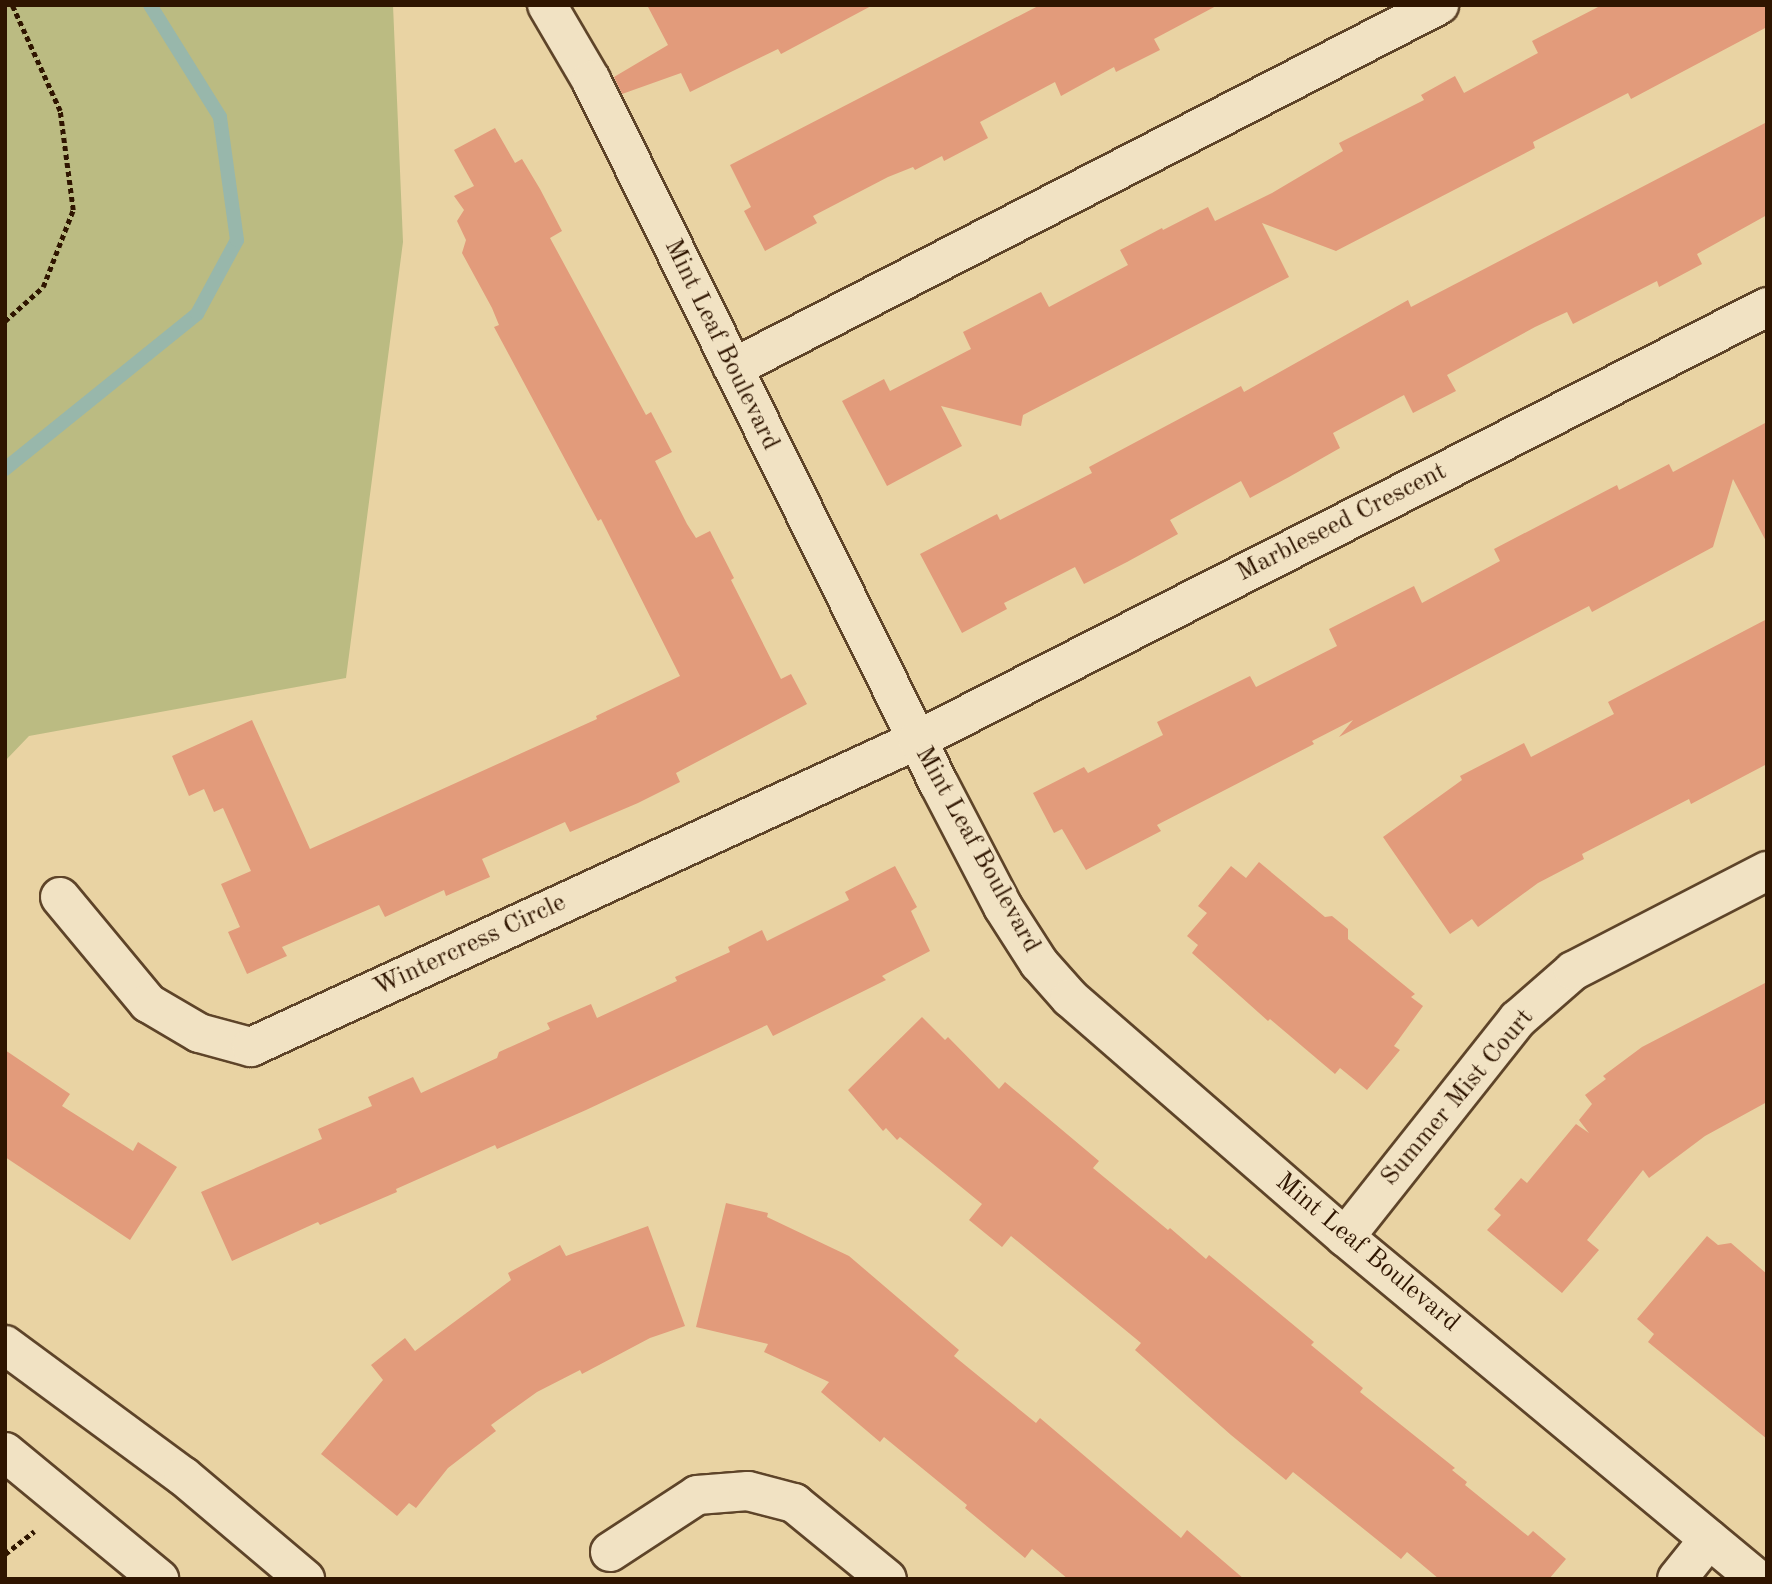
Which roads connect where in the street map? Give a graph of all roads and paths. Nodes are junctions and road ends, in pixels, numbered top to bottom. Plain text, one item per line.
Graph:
1 (12, 5) edge
2 (547, 5) edge
3 (1439, 5) edge
4 (1767, 307) edge
5 (5, 321) edge
6 (733, 368) junction
7 (917, 740) junction
8 (1767, 871) edge
9 (60, 897) dead end
10 (1345, 1237) junction
11 (5, 1345) edge
12 (5, 1452) edge
13 (40, 1526) dead end
14 (1709, 1539) junction
15 (610, 1552) dead end
16 (5, 1554) edge
17 (159, 1579) edge
18 (305, 1579) edge
19 (887, 1579) edge
20 (1677, 1579) edge
21 (1757, 1579) edge

1 - 5 path
2 - 6 street, Mint Leaf Boulevard
3 - 6 street
4 - 7 street, Marbleseed Crescent
6 - 7 street, Mint Leaf Boulevard
7 - 9 street, Wintercress Circle
7 - 10 street, Mint Leaf Boulevard
8 - 10 street, Summer Mist Court
10 - 14 street, Mint Leaf Boulevard
11 - 18 street
12 - 17 street
13 - 16 path
14 - 20 street
14 - 21 street, Mint Leaf Boulevard
15 - 19 street

